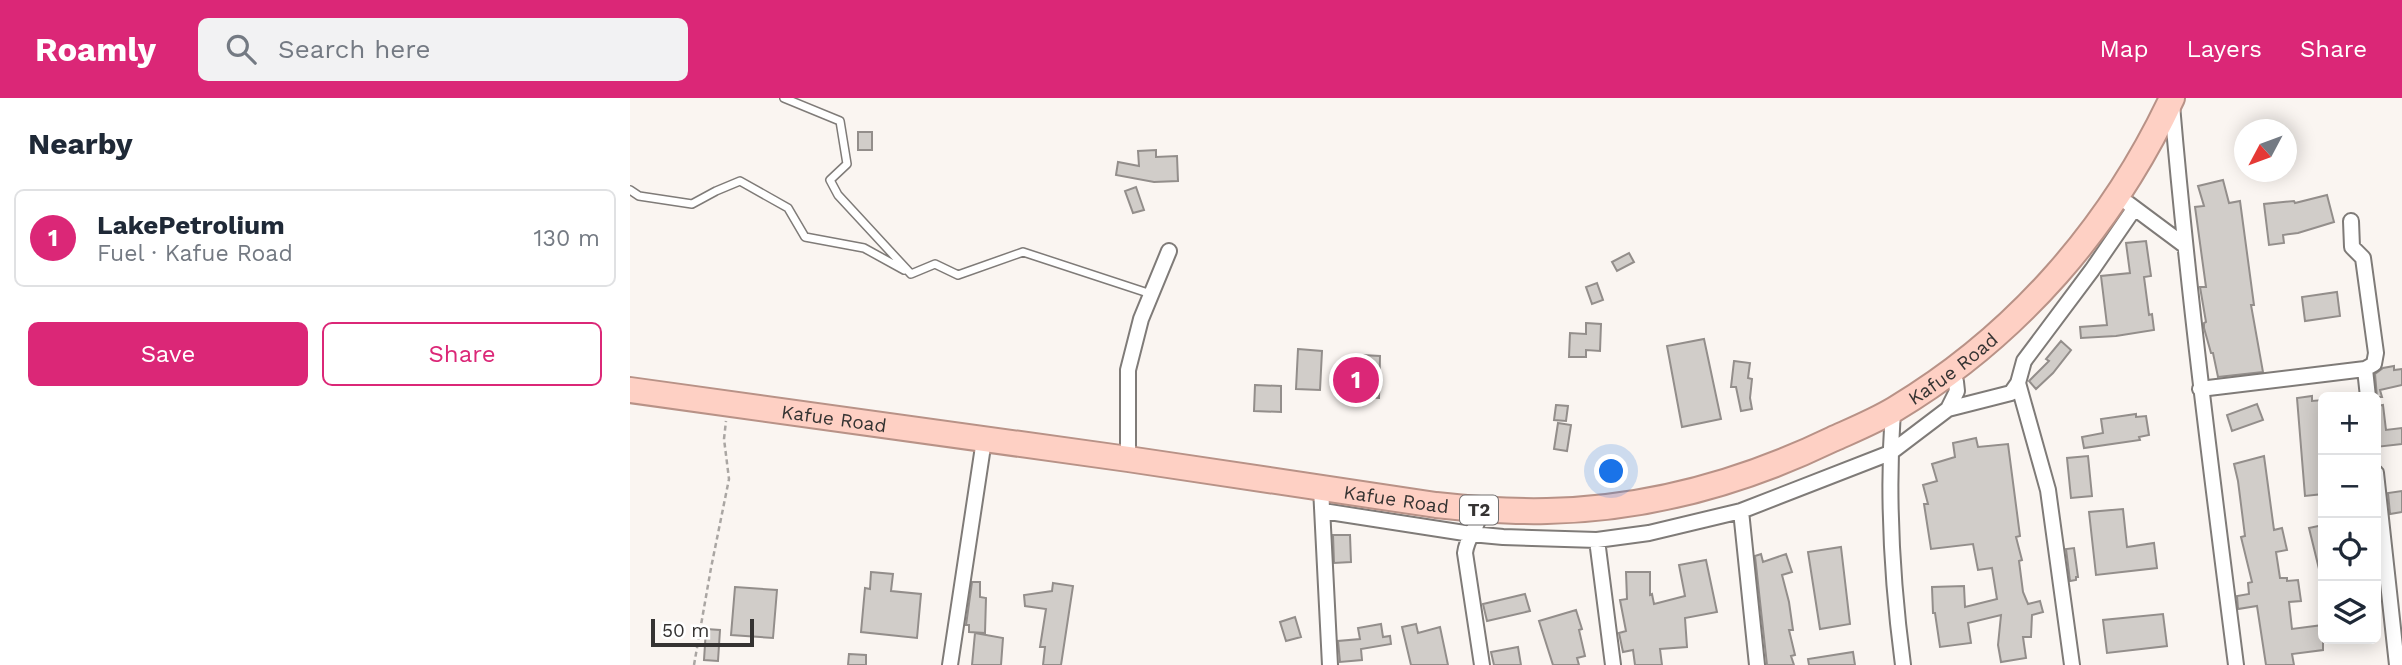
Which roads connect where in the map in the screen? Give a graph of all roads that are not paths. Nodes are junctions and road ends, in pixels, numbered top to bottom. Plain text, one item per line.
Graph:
1 (784, 98) edge
2 (2172, 99) edge
3 (630, 190) edge
4 (2127, 202) junction
5 (2351, 221) dead end
6 (2184, 245) junction
7 (1169, 251) dead end
8 (911, 274) junction
9 (1151, 294) junction
10 (2365, 369) junction
11 (1951, 370) junction
12 (2018, 383) junction
13 (2200, 389) junction
14 (630, 390) edge
15 (2367, 392) edge
16 (1948, 409) junction
17 (1893, 410) junction
18 (984, 440) junction
19 (1890, 453) junction
20 (1128, 459) junction
21 (1322, 500) junction
22 (1481, 510) junction
23 (1741, 511) junction
24 (2381, 518) edge
25 (1471, 534) junction
26 (1597, 540) junction
27 (950, 665) edge
28 (1330, 665) edge
29 (1482, 665) edge
30 (1613, 665) edge
31 (1757, 665) edge
32 (1903, 665) edge
33 (2072, 665) edge
34 (2236, 665) edge
35 (2397, 665) edge

1 - 8 lane
2 - 4 highway, Kafue Road / T2
2 - 6 street
3 - 8 lane
4 - 6 street
4 - 11 highway, Kafue Road / T2
4 - 12 street
5 - 10 street
6 - 13 street
7 - 9 street
8 - 9 lane
9 - 20 street
10 - 13 street
10 - 15 street
11 - 16 street
11 - 17 highway, Kafue Road / T2
12 - 16 street
12 - 33 street
13 - 34 street
14 - 18 highway, Kafue Road / T2
16 - 19 street
17 - 19 street
17 - 22 highway, Kafue Road / T2
18 - 20 highway, Kafue Road / T2
18 - 27 street
19 - 23 street
19 - 32 street
20 - 21 highway, Kafue Road / T2
21 - 22 highway, Kafue Road / T2
21 - 25 street
21 - 28 street
22 - 25 street
23 - 26 street
23 - 31 street
24 - 35 street
25 - 26 street
25 - 29 street
26 - 30 street

